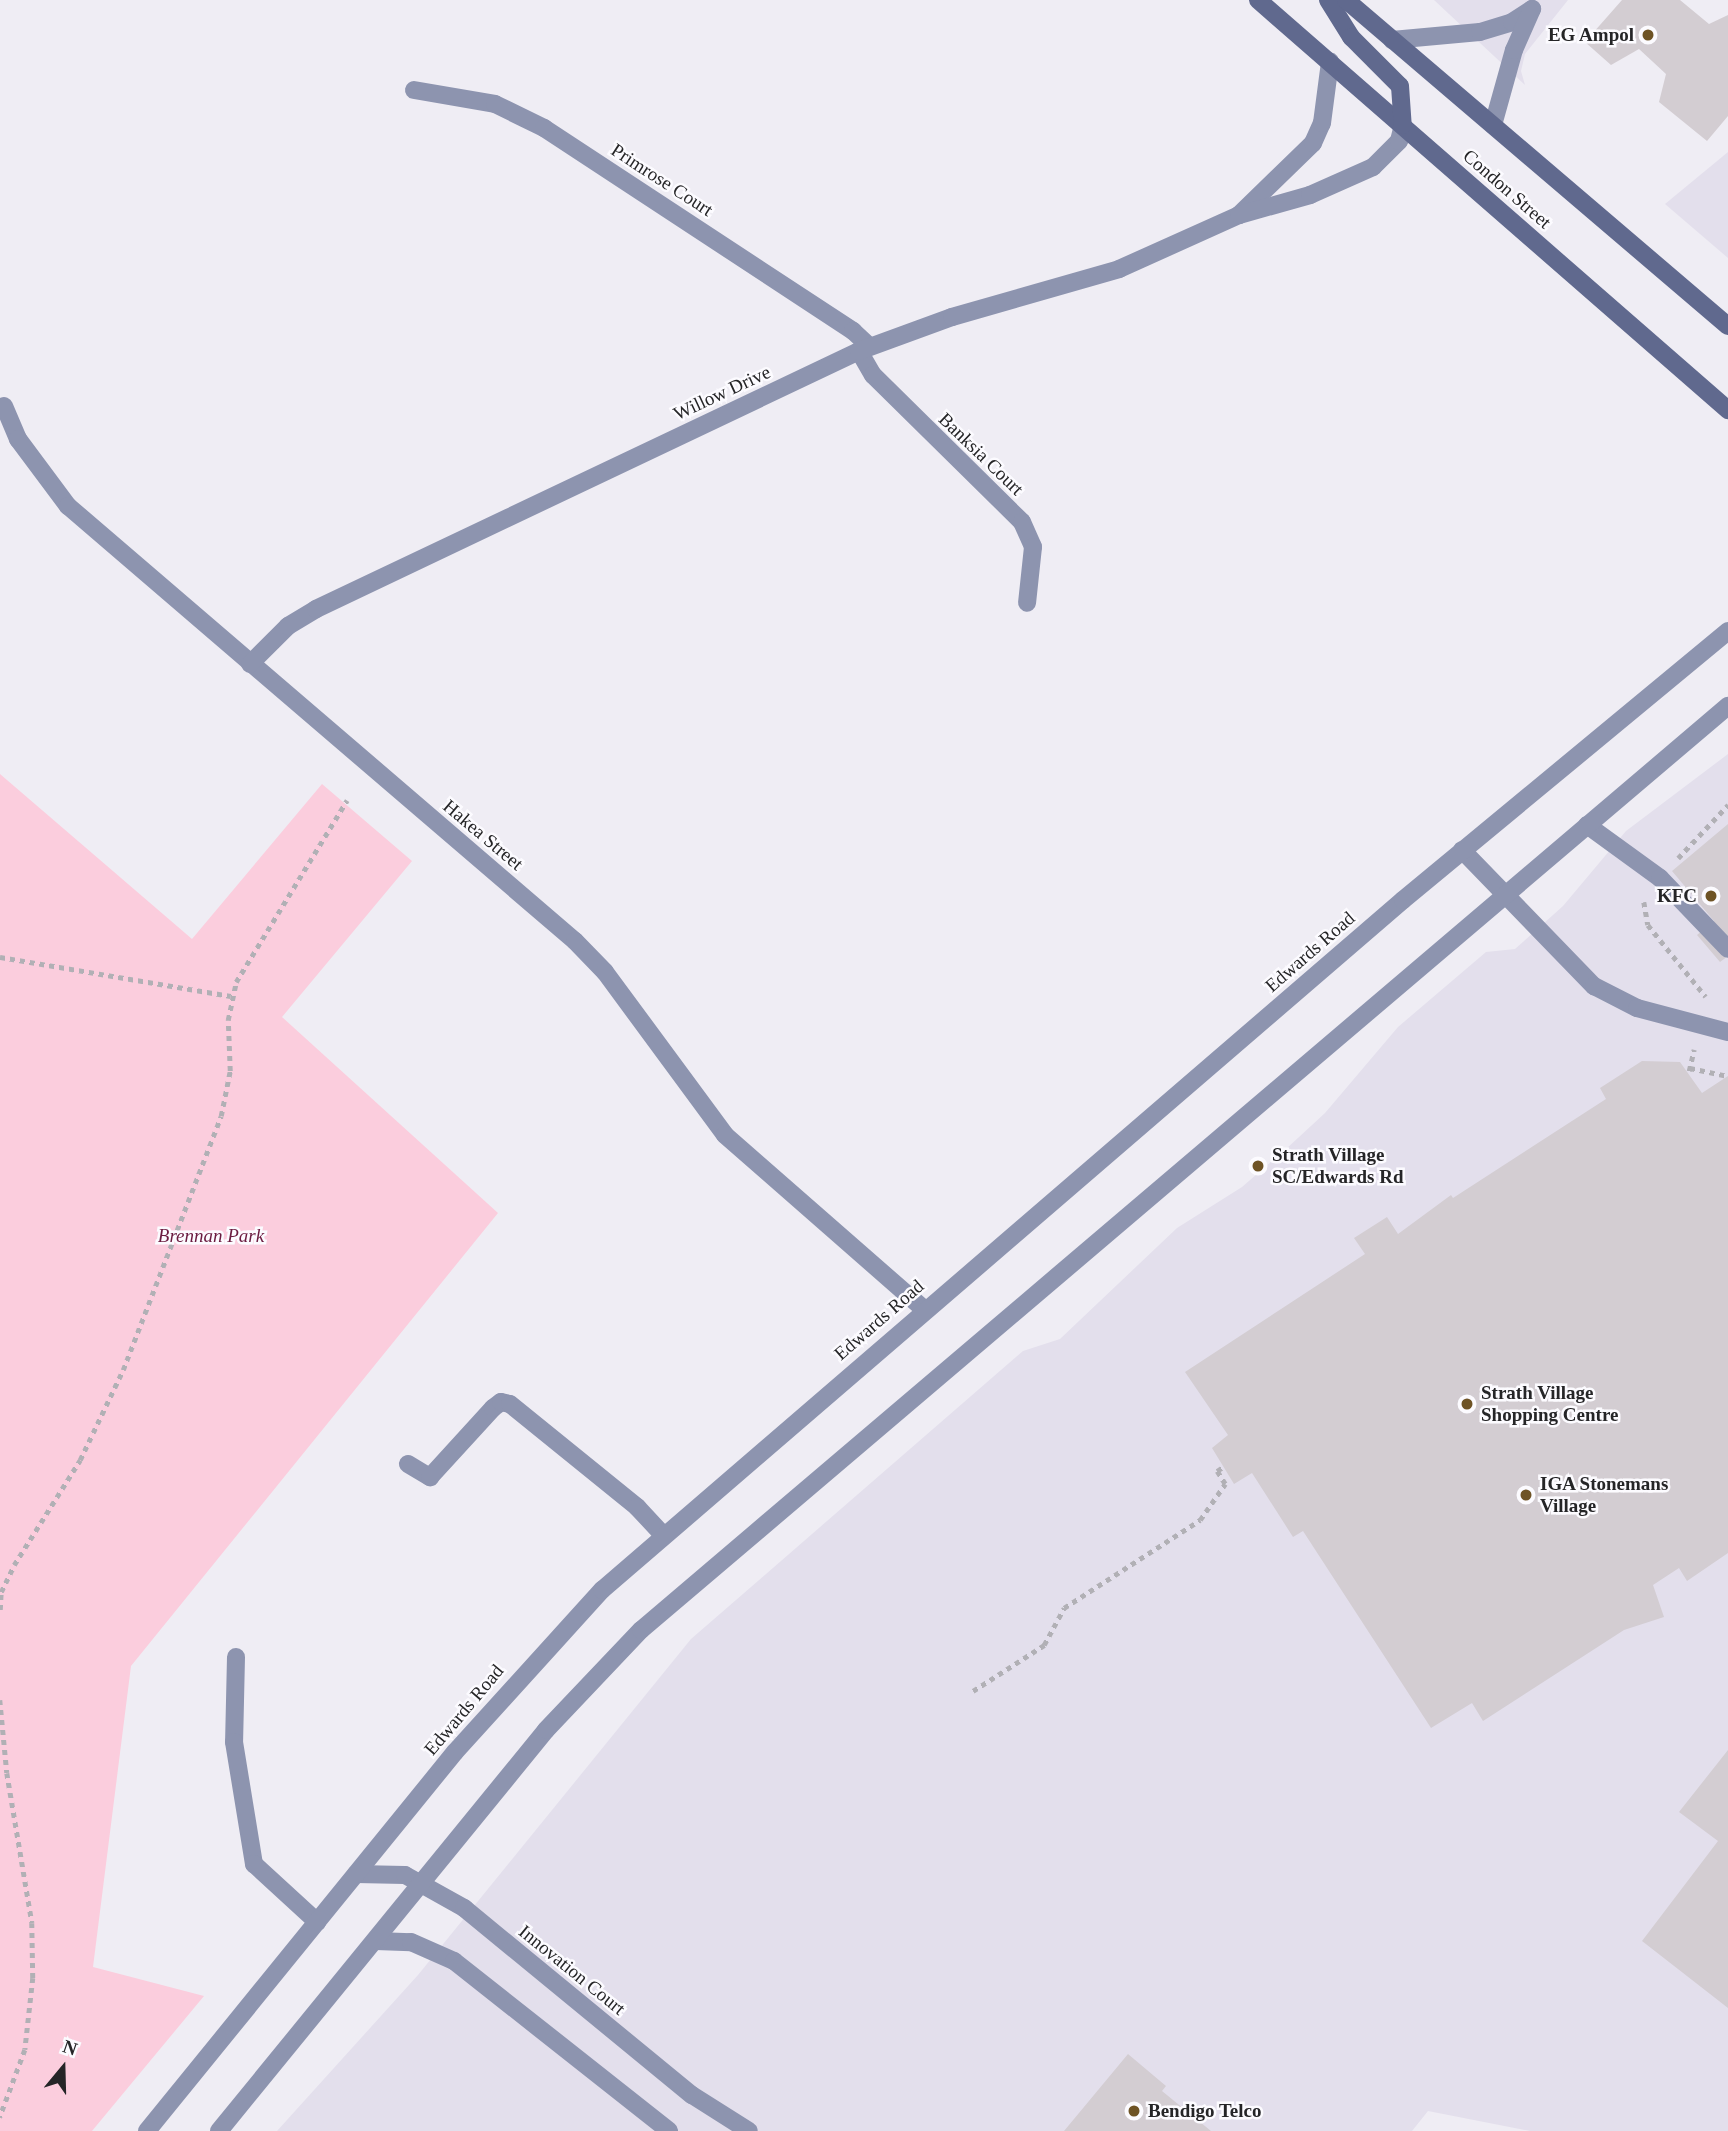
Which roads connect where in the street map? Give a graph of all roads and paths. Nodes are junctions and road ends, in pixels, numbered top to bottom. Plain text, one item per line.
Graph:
1 (1258, 0) edge
2 (1328, 0) edge
3 (1346, 0) edge
4 (1536, 5) edge
5 (1392, 40) junction
6 (1330, 62) junction
7 (414, 90) dead end
8 (1403, 125) junction
9 (1493, 125) junction
10 (1238, 215) junction
11 (1728, 326) edge
12 (864, 349) junction
13 (4, 406) dead end
14 (1728, 410) edge
15 (1027, 603) dead end
16 (1725, 631) edge
17 (250, 664) junction
18 (1728, 706) edge
19 (347, 800) dead end
20 (1587, 825) junction
21 (1462, 850) junction
22 (1503, 896) junction
23 (1728, 949) edge
24 (0, 957) edge
25 (231, 996) junction
26 (1728, 1032) edge
27 (1690, 1068) dead end
28 (1728, 1076) edge
29 (924, 1309) junction
30 (408, 1464) dead end
31 (1223, 1467) dead end
32 (663, 1535) junction
33 (0, 1610) edge
34 (236, 1657) dead end
35 (974, 1691) dead end
36 (0, 1700) edge
37 (356, 1874) junction
38 (423, 1882) junction
39 (317, 1922) junction
40 (376, 1941) junction
41 (0, 2117) edge
42 (147, 2131) edge
43 (219, 2131) edge
44 (669, 2131) edge
45 (749, 2131) edge

1 - 6 main road, Condon Street
2 - 8 main road
3 - 5 main road, Condon Street
4 - 5 street
4 - 9 street
5 - 9 main road, Condon Street
6 - 8 main road, Condon Street
6 - 10 street, Willow Drive
7 - 12 street, Primrose Court
8 - 10 street, Willow Drive
8 - 14 main road, Condon Street
9 - 11 main road, Condon Street
10 - 12 street, Willow Drive
12 - 15 street, Banksia Court
12 - 17 street, Willow Drive
13 - 17 street, Hakea Street
16 - 21 street, Edwards Road
17 - 29 street, Hakea Street
18 - 20 street
19 - 25 path
20 - 22 street
20 - 23 street
21 - 22 street
21 - 29 street, Edwards Road
22 - 26 street
22 - 38 street
24 - 25 path
25 - 33 path
27 - 28 path
29 - 32 street, Edwards Road
30 - 32 street
31 - 35 path
32 - 37 street, Edwards Road
34 - 39 street
36 - 41 path
37 - 38 street, Innovation Court
37 - 39 street, Edwards Road
38 - 40 street
38 - 45 street, Innovation Court
39 - 42 street, Edwards Road
40 - 43 street
40 - 44 street

